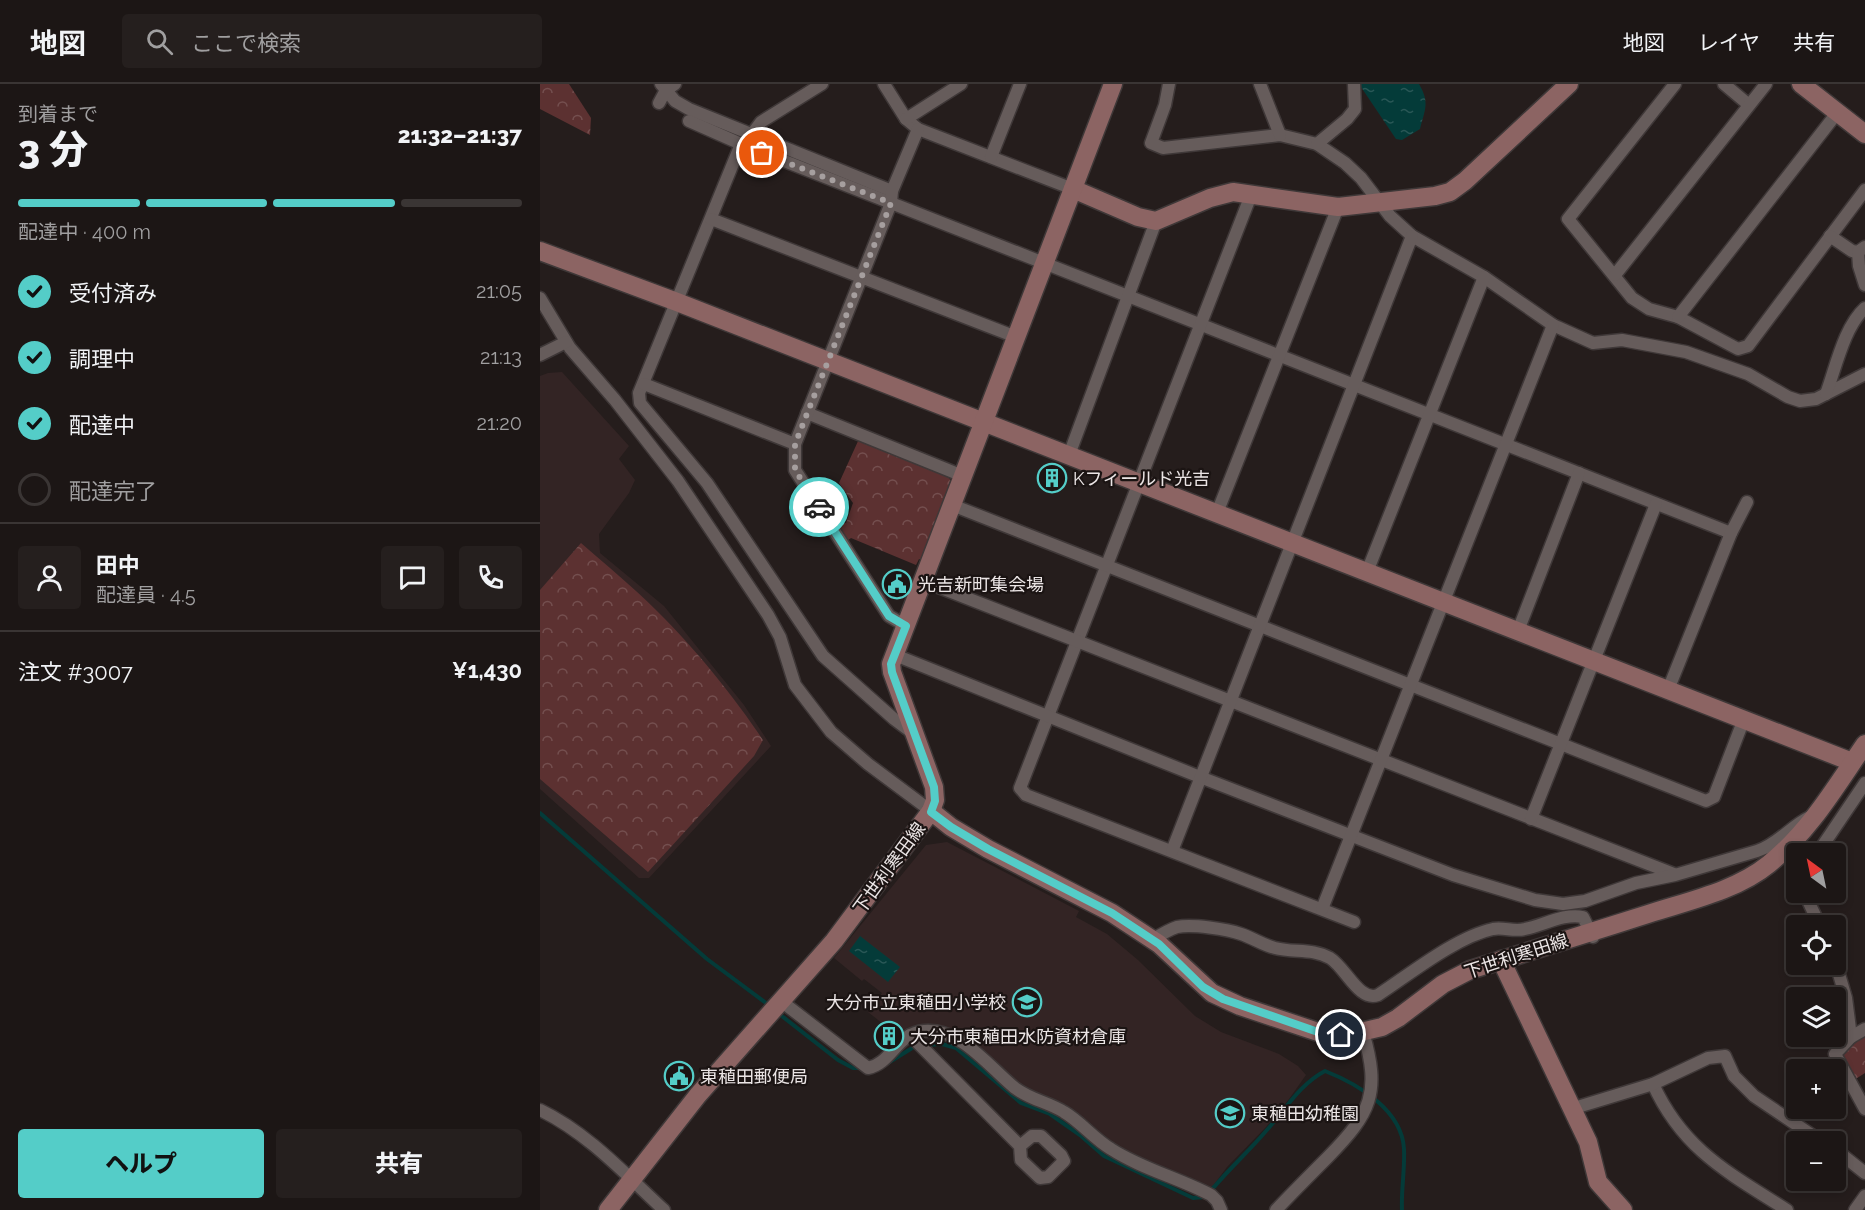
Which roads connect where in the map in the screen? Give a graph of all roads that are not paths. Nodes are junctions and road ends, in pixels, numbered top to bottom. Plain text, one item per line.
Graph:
1 (822, 84) edge
2 (884, 84) edge
3 (961, 84) edge
4 (1020, 84) edge
5 (1113, 84) edge
6 (1169, 84) edge
7 (1260, 84) edge
8 (1354, 84) edge
9 (1569, 84) edge
10 (1674, 84) edge
11 (1724, 84) edge
12 (1766, 84) edge
13 (1801, 84) edge
14 (668, 86) edge
15 (659, 103) dead end
16 (1749, 105) junction
17 (1837, 113) junction
18 (906, 118) junction
19 (689, 121) dead end
20 (918, 129) junction
21 (752, 134) junction
22 (1865, 134) edge
23 (1280, 135) junction
24 (741, 144) junction
25 (1317, 144) junction
26 (991, 158) junction
27 (1073, 189) junction
28 (1865, 190) edge
29 (1251, 195) junction
30 (891, 197) junction
31 (1379, 203) junction
32 (1338, 207) junction
33 (711, 219) junction
34 (1156, 221) junction
35 (1412, 236) junction
36 (1830, 236) junction
37 (1861, 250) edge
38 (540, 251) edge
39 (1045, 263) junction
40 (1615, 275) junction
41 (1484, 277) junction
42 (860, 278) junction
43 (1865, 285) edge
44 (1128, 296) junction
45 (540, 298) edge
46 (677, 302) junction
47 (1865, 308) edge
48 (1678, 317) junction
49 (1201, 324) junction
50 (1553, 325) junction
51 (1016, 338) junction
52 (566, 342) junction
53 (540, 355) edge
54 (1279, 355) junction
55 (828, 361) junction
56 (1865, 374) edge
57 (645, 384) junction
58 (1354, 385) junction
59 (1826, 394) junction
60 (807, 413) junction
61 (1428, 414) junction
62 (984, 422) junction
63 (795, 444) junction
64 (1506, 445) junction
65 (1069, 455) junction
66 (1579, 473) junction
67 (963, 476) junction
68 (1139, 483) junction
69 (1747, 502) dead end
70 (1656, 504) junction
71 (952, 505) junction
72 (1217, 513) junction
73 (1731, 533) junction
74 (1292, 543) junction
75 (1107, 566) junction
76 (1367, 572) junction
77 (923, 580) junction
78 (1444, 602) junction
79 (906, 626) junction
80 (1260, 626) junction
81 (1518, 631) junction
82 (1077, 641) junction
83 (895, 655) junction
84 (1594, 661) junction
85 (1411, 685) junction
86 (1668, 690) junction
87 (1230, 701) junction
88 (1048, 716) junction
89 (1744, 719) junction
90 (914, 734) junction
91 (1561, 744) junction
92 (1865, 744) edge
93 (1381, 760) junction
94 (1852, 762) junction
95 (1200, 777) junction
96 (1865, 783) edge
97 (931, 812) junction
98 (1818, 813) junction
99 (1531, 819) junction
100 (1352, 835) junction
101 (1824, 843) edge
102 (1172, 851) junction
103 (1675, 875) junction
104 (1322, 909) junction
105 (1354, 922) dead end
106 (1592, 935) junction
107 (1152, 940) junction
108 (1501, 960) junction
109 (1839, 975) edge
110 (781, 1000) junction
111 (1865, 1029) edge
112 (1364, 1032) junction
113 (910, 1035) junction
114 (1851, 1037) junction
115 (1653, 1084) junction
116 (1571, 1109) junction
117 (1865, 1109) edge
118 (540, 1110) edge
119 (1806, 1131) edge
120 (1020, 1146) dead end
121 (1846, 1158) edge
122 (1865, 1173) edge
123 (633, 1179) junction
124 (1865, 1196) edge
125 (608, 1210) edge
126 (664, 1210) edge
127 (1221, 1210) edge
128 (1276, 1210) edge
129 (1623, 1210) edge
130 (1787, 1210) edge
131 (1855, 1210) edge

1 - 21 street
2 - 18 street
3 - 18 street
4 - 26 street
5 - 27 street
6 - 23 street
7 - 23 street
8 - 25 street
9 - 31 street
10 - 40 street
11 - 16 street
12 - 16 street
13 - 17 street
14 - 15 street
14 - 21 street
16 - 40 street
17 - 22 street
17 - 48 street
18 - 20 street
19 - 24 street
20 - 26 street
20 - 30 street
21 - 30 street
23 - 25 street
24 - 30 street
24 - 33 street
25 - 31 street
26 - 27 street
27 - 34 street
27 - 39 street
28 - 36 street
29 - 32 street
29 - 34 street
29 - 49 street
30 - 39 street
30 - 42 street
31 - 32 street
31 - 35 street
32 - 54 street
33 - 42 street
33 - 46 street
34 - 44 street
35 - 41 street
35 - 58 street
36 - 37 street
36 - 48 street
37 - 43 street
38 - 46 street
39 - 44 street
39 - 51 street
40 - 48 street
41 - 50 street
41 - 61 street
42 - 51 street
42 - 55 street
44 - 49 street
44 - 65 street
45 - 52 street
46 - 55 street
46 - 57 street
47 - 59 street
49 - 54 street
49 - 68 street
50 - 59 street
50 - 64 street
51 - 62 street
52 - 53 street
52 - 97 street
54 - 58 street
54 - 72 street
55 - 60 street
55 - 62 street
56 - 59 street
57 - 63 street
57 - 90 street
58 - 61 street
58 - 74 street
60 - 63 street
60 - 67 street
61 - 64 street
61 - 76 street
62 - 65 street
62 - 67 street
63 - 79 street
64 - 66 street
64 - 78 street
65 - 68 street
66 - 70 street
66 - 81 street
67 - 71 street
68 - 72 street
68 - 75 street
69 - 73 street
70 - 73 street
70 - 84 street
71 - 75 street
71 - 77 street
72 - 74 street
73 - 86 street
74 - 76 street
74 - 80 street
75 - 80 street
75 - 82 street
76 - 78 street
77 - 79 street
77 - 82 street
78 - 81 street
78 - 85 street
79 - 83 street
80 - 85 street
80 - 87 street
81 - 84 street
82 - 87 street
82 - 88 street
83 - 88 street
83 - 90 street
84 - 86 street
84 - 91 street
85 - 91 street
85 - 93 street
86 - 89 street
87 - 93 street
87 - 95 street
88 - 95 street
88 - 102 street
89 - 91 street
89 - 94 street
90 - 97 street
91 - 99 street
92 - 94 street, 下世利寒田線
93 - 99 street
93 - 100 street
94 - 98 street, 下世利寒田線
95 - 100 street
95 - 102 street
96 - 101 street
97 - 107 street, 下世利寒田線
97 - 110 street, 下世利寒田線
98 - 103 street
98 - 106 street, 下世利寒田線
99 - 103 street
100 - 103 street
100 - 104 street
102 - 104 street
104 - 105 street
106 - 107 street
106 - 108 street, 下世利寒田線
107 - 112 street, 下世利寒田線
108 - 112 street, 下世利寒田線
108 - 116 street
109 - 114 street
110 - 113 street
110 - 123 street, 下世利寒田線
111 - 114 street
112 - 128 street
113 - 120 street
113 - 127 street
114 - 117 street
115 - 116 street
115 - 119 street
115 - 130 street
116 - 129 street
118 - 123 street
121 - 122 street
123 - 125 street, 下世利寒田線
123 - 126 street
124 - 131 street

